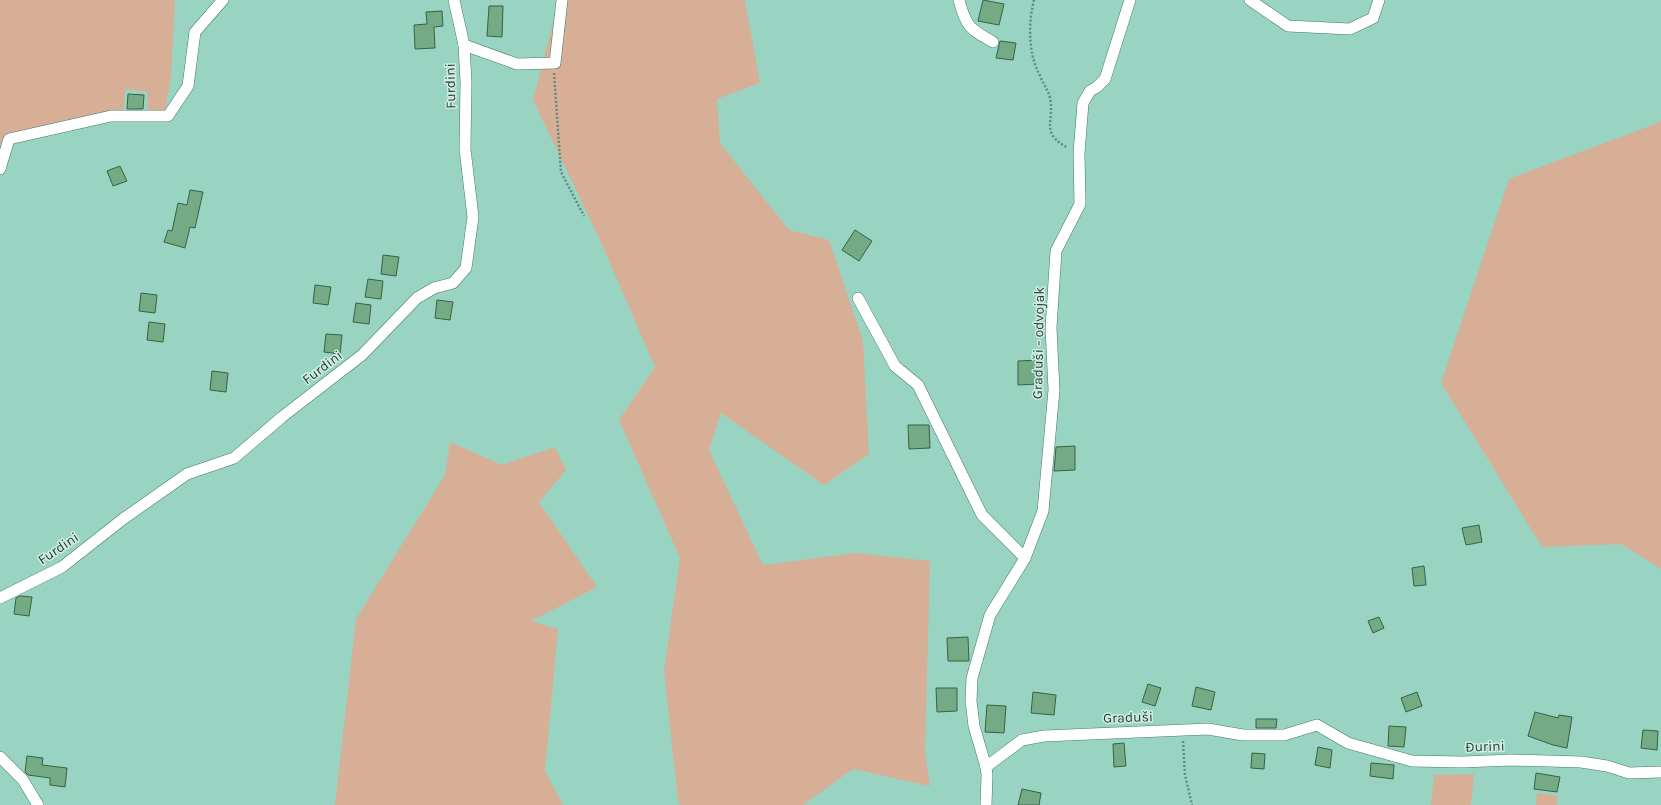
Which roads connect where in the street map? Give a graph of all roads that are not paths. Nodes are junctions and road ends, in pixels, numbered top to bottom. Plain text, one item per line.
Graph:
1 (224, 0) edge
2 (454, 0) edge
3 (562, 0) edge
4 (959, 0) edge
5 (1130, 0) edge
6 (1250, 0) edge
7 (1379, 0) edge
8 (993, 42) dead end
9 (464, 46) junction
10 (0, 169) edge
11 (858, 298) dead end
12 (1025, 558) junction
13 (0, 598) edge
14 (1317, 725) joint
15 (0, 756) edge
16 (986, 767) junction
17 (1661, 772) edge
18 (38, 805) edge
19 (986, 805) edge

1 - 10 street
2 - 9 street, Furdini
3 - 9 street, Furdini
4 - 8 street
5 - 12 street, Graduši - odvojak
6 - 7 street
9 - 13 street, Furdini
11 - 12 street
12 - 16 street, Graduši - odvojak
14 - 16 street, Graduši
14 - 17 street, Đurini
15 - 18 street
16 - 19 street

